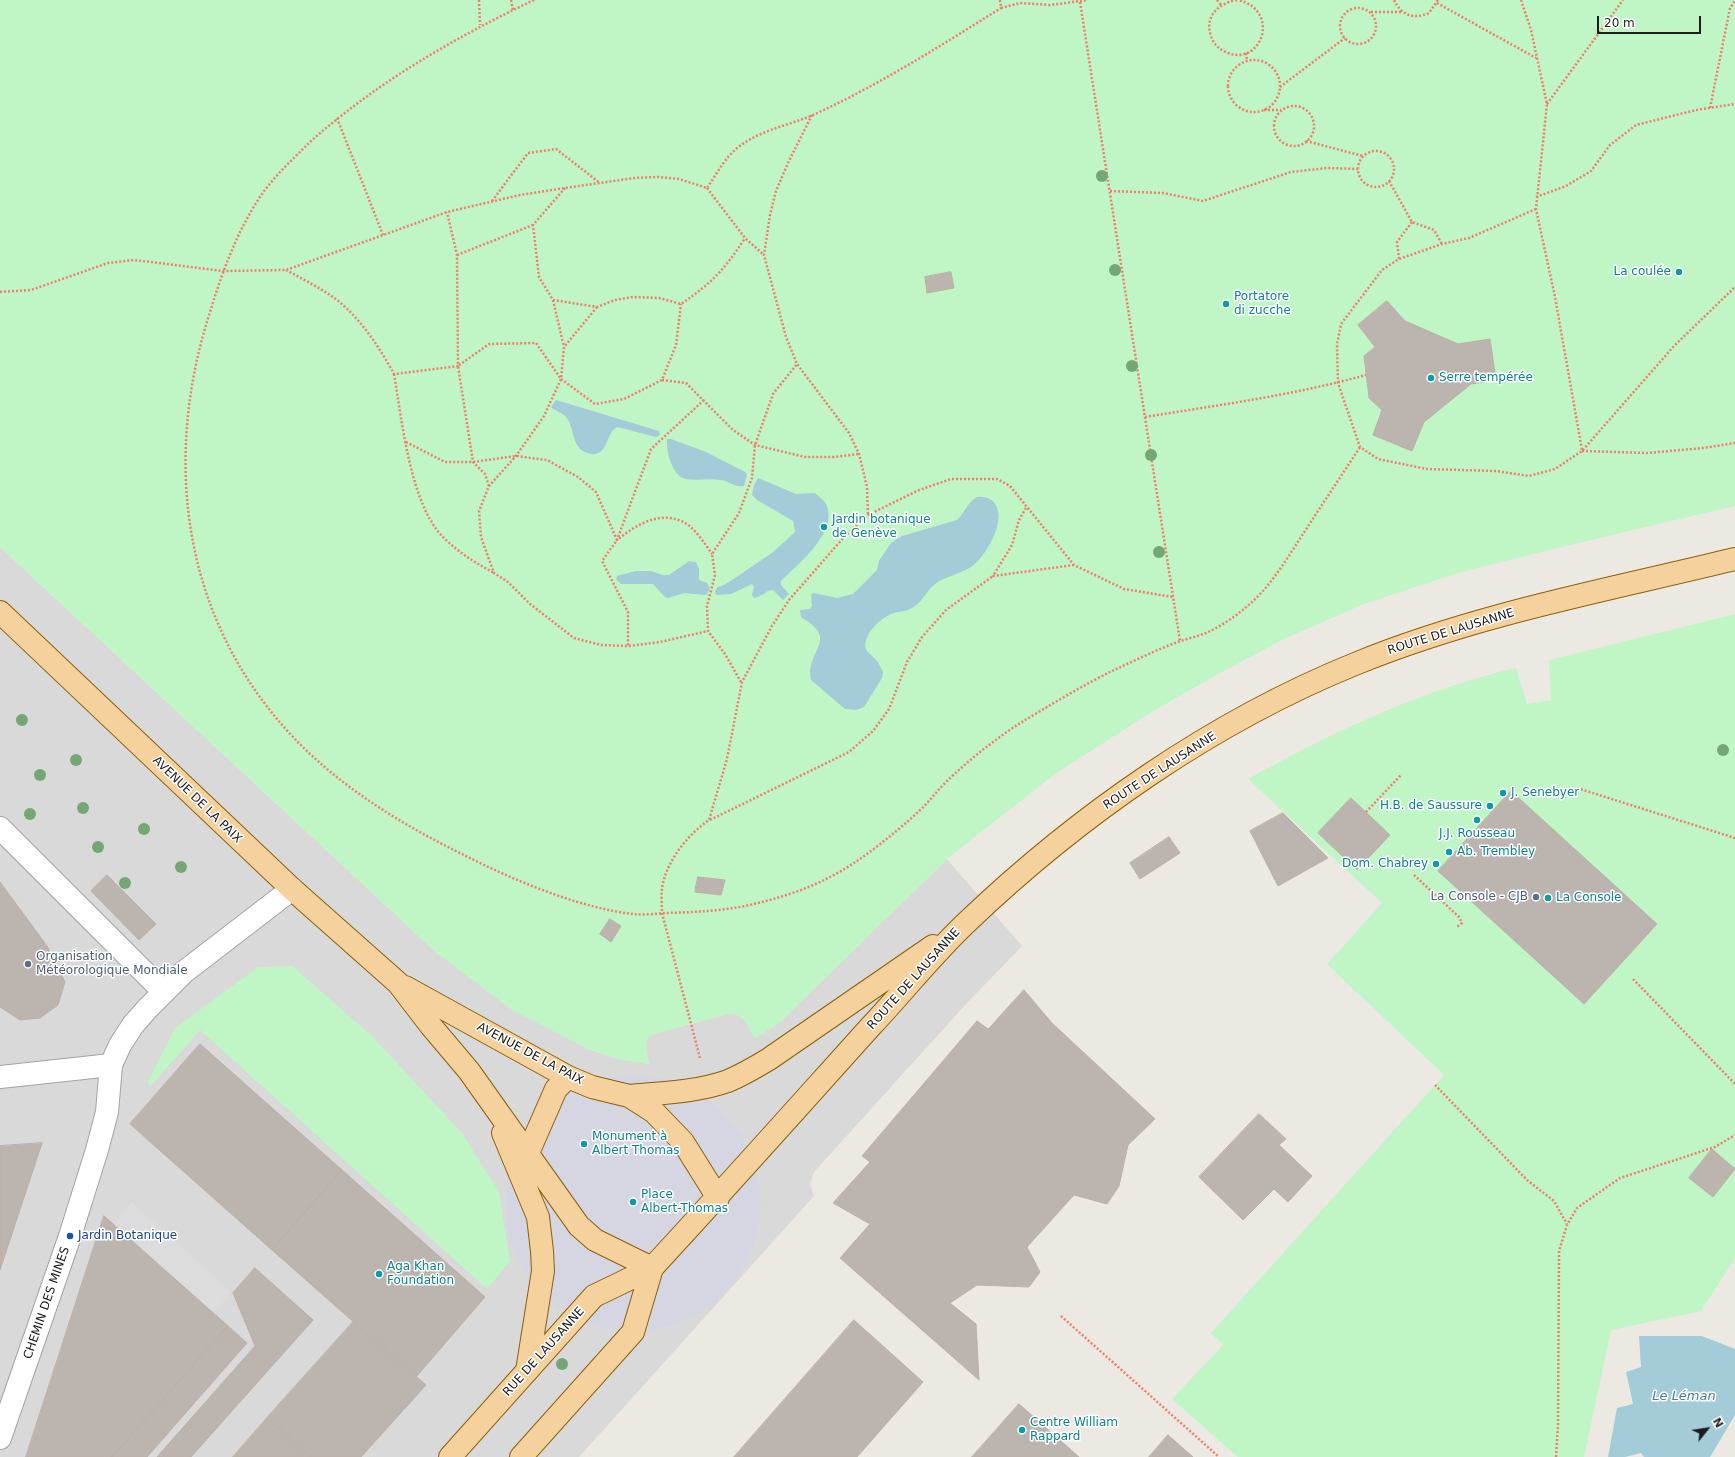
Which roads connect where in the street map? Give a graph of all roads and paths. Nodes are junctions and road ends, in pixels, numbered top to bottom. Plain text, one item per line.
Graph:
1 (479, 0) edge
2 (511, 0) edge
3 (534, 0) edge
4 (1000, 0) edge
5 (1088, 0) edge
6 (1217, 0) edge
7 (1238, 0) edge
8 (1394, 0) edge
9 (1521, 0) edge
10 (1623, 0) edge
11 (1735, 1) edge
12 (1080, 2) junction
13 (1437, 2) edge
14 (1221, 5) junction
15 (1001, 8) junction
16 (513, 10) junction
17 (1371, 12) junction
18 (1403, 12) junction
19 (480, 25) junction
20 (1344, 38) junction
21 (1246, 53) junction
22 (1537, 59) junction
23 (1247, 61) junction
24 (1280, 87) junction
25 (1547, 104) junction
26 (1735, 104) edge
27 (1710, 108) junction
28 (1262, 110) junction
29 (1281, 110) junction
30 (812, 115) junction
31 (337, 118) junction
32 (1306, 141) junction
33 (1363, 156) junction
34 (1358, 170) junction
35 (1389, 181) junction
36 (600, 183) junction
37 (565, 188) junction
38 (707, 188) junction
39 (1110, 191) junction
40 (1536, 197) junction
41 (491, 201) junction
42 (1536, 209) junction
43 (447, 212) junction
44 (1412, 222) junction
45 (533, 225) junction
46 (383, 235) junction
47 (745, 238) junction
48 (1442, 244) junction
49 (457, 255) junction
50 (764, 255) junction
51 (1399, 259) junction
52 (286, 270) junction
53 (222, 271) junction
54 (1735, 286) edge
55 (0, 292) edge
56 (553, 300) junction
57 (681, 304) junction
58 (598, 307) junction
59 (564, 347) junction
60 (797, 364) junction
61 (458, 366) junction
62 (394, 374) junction
63 (1366, 375) dead end
64 (561, 379) junction
65 (662, 380) junction
66 (1338, 383) junction
67 (704, 400) junction
68 (1145, 417) junction
69 (406, 442) junction
70 (1735, 443) edge
71 (755, 445) junction
72 (1360, 447) junction
73 (1582, 451) junction
74 (859, 454) junction
75 (516, 456) junction
76 (473, 462) junction
77 (489, 486) junction
78 (1026, 508) junction
79 (868, 515) junction
80 (616, 540) junction
81 (712, 554) junction
82 (1735, 559) edge
83 (1074, 565) junction
84 (494, 573) junction
85 (993, 576) junction
86 (1173, 597) junction
87 (0, 612) edge
88 (708, 631) junction
89 (1180, 641) junction
90 (628, 646) junction
91 (742, 682) junction
92 (1401, 775) dead end
93 (1577, 788) dead end
94 (1366, 812) dead end
95 (709, 820) junction
96 (0, 828) edge
97 (1735, 838) edge
98 (1414, 875) dead end
99 (292, 889) junction
100 (662, 913) junction
101 (964, 924) junction
102 (1456, 927) dead end
103 (1633, 979) dead end
104 (398, 983) junction
105 (164, 992) junction
106 (111, 1065) junction
107 (702, 1066) dead end
108 (0, 1077) edge
109 (568, 1077) junction
110 (1735, 1084) edge
111 (1435, 1085) dead end
112 (629, 1096) junction
113 (489, 1098) junction
114 (1735, 1135) edge
115 (528, 1153) junction
116 (718, 1198) junction
117 (1567, 1224) junction
118 (652, 1268) junction
119 (1061, 1316) dead end
120 (527, 1371) junction
121 (0, 1438) edge
122 (450, 1457) edge
123 (521, 1457) edge
124 (1219, 1457) edge
125 (1556, 1457) edge

1 - 19 path
2 - 16 path
3 - 16 path
4 - 15 path
5 - 12 path
6 - 14 path
7 - 14 path
7 - 21 path
8 - 18 path
9 - 22 path
10 - 25 path
11 - 27 path
12 - 15 path
12 - 39 path
13 - 18 path
13 - 22 path
14 - 21 path
15 - 30 path
16 - 19 path
17 - 18 path
17 - 20 path
17 - 20 path
19 - 31 path
20 - 24 path
21 - 23 path
22 - 25 path
23 - 24 path
23 - 28 path
24 - 28 path
25 - 40 path
26 - 27 path
27 - 40 path
28 - 29 path
29 - 32 path
29 - 32 path
30 - 38 path
30 - 50 path
31 - 46 path
31 - 53 path
32 - 33 path
33 - 34 path
33 - 35 path
34 - 35 path
34 - 39 path
35 - 44 path
36 - 37 path
36 - 38 path
36 - 41 path
37 - 41 path
37 - 45 path
38 - 47 path
39 - 68 path
40 - 42 path
41 - 43 path
42 - 48 path
42 - 73 path
43 - 46 path
43 - 49 path
44 - 48 path
44 - 51 path
45 - 49 path
45 - 56 path
46 - 52 path
47 - 50 path
47 - 57 path
48 - 51 path
49 - 61 path
50 - 60 path
51 - 66 path
52 - 53 path
52 - 62 path
53 - 55 path
53 - 100 path
54 - 73 path
56 - 58 path
56 - 59 path
57 - 58 path
57 - 65 path
58 - 59 path
59 - 64 path
60 - 71 path
60 - 74 path
61 - 62 path
61 - 64 path
61 - 76 path
62 - 69 path
63 - 66 path
64 - 65 path
64 - 75 path
65 - 67 path
66 - 68 path
66 - 72 path
67 - 71 path
67 - 80 path
68 - 86 path
69 - 76 path
69 - 84 path
70 - 73 path
71 - 74 path
71 - 81 path
72 - 73 path
72 - 89 path
74 - 79 path
75 - 76 path
75 - 77 path
75 - 80 path
76 - 77 path
77 - 84 path
78 - 79 path
78 - 83 path
78 - 85 path
79 - 91 path
80 - 81 path
80 - 90 path
81 - 88 path
82 - 101 main road, ROUTE DE LAUSANNE
83 - 85 path
83 - 86 path
84 - 90 path
85 - 95 path
86 - 89 path
87 - 99 main road, AVENUE DE LA PAIX
88 - 90 path
88 - 91 path
89 - 100 path
91 - 95 path
92 - 94 path
93 - 97 path
95 - 100 path
96 - 105 street
98 - 102 path
99 - 104 main road, AVENUE DE LA PAIX
99 - 105 street, CHEMIN DES MINES
100 - 107 path
101 - 112 main road
101 - 116 main road, ROUTE DE LAUSANNE
103 - 110 path
104 - 109 main road, AVENUE DE LA PAIX
104 - 113 main road, AVENUE DE LA PAIX
105 - 106 street, CHEMIN DES MINES
106 - 108 street
106 - 121 street, CHEMIN DES MINES
109 - 112 main road, AVENUE DE LA PAIX
109 - 115 main road
111 - 117 path
112 - 116 main road, AVENUE DE LA PAIX
113 - 115 main road, AVENUE DE LA PAIX
113 - 120 main road
114 - 117 path
115 - 118 main road, AVENUE DE LA PAIX
116 - 118 main road, RUE DE LAUSANNE
117 - 125 path
118 - 120 main road, RUE DE LAUSANNE
118 - 123 main road, RUE DE LAUSANNE
119 - 124 path
120 - 122 main road, RUE DE LAUSANNE

